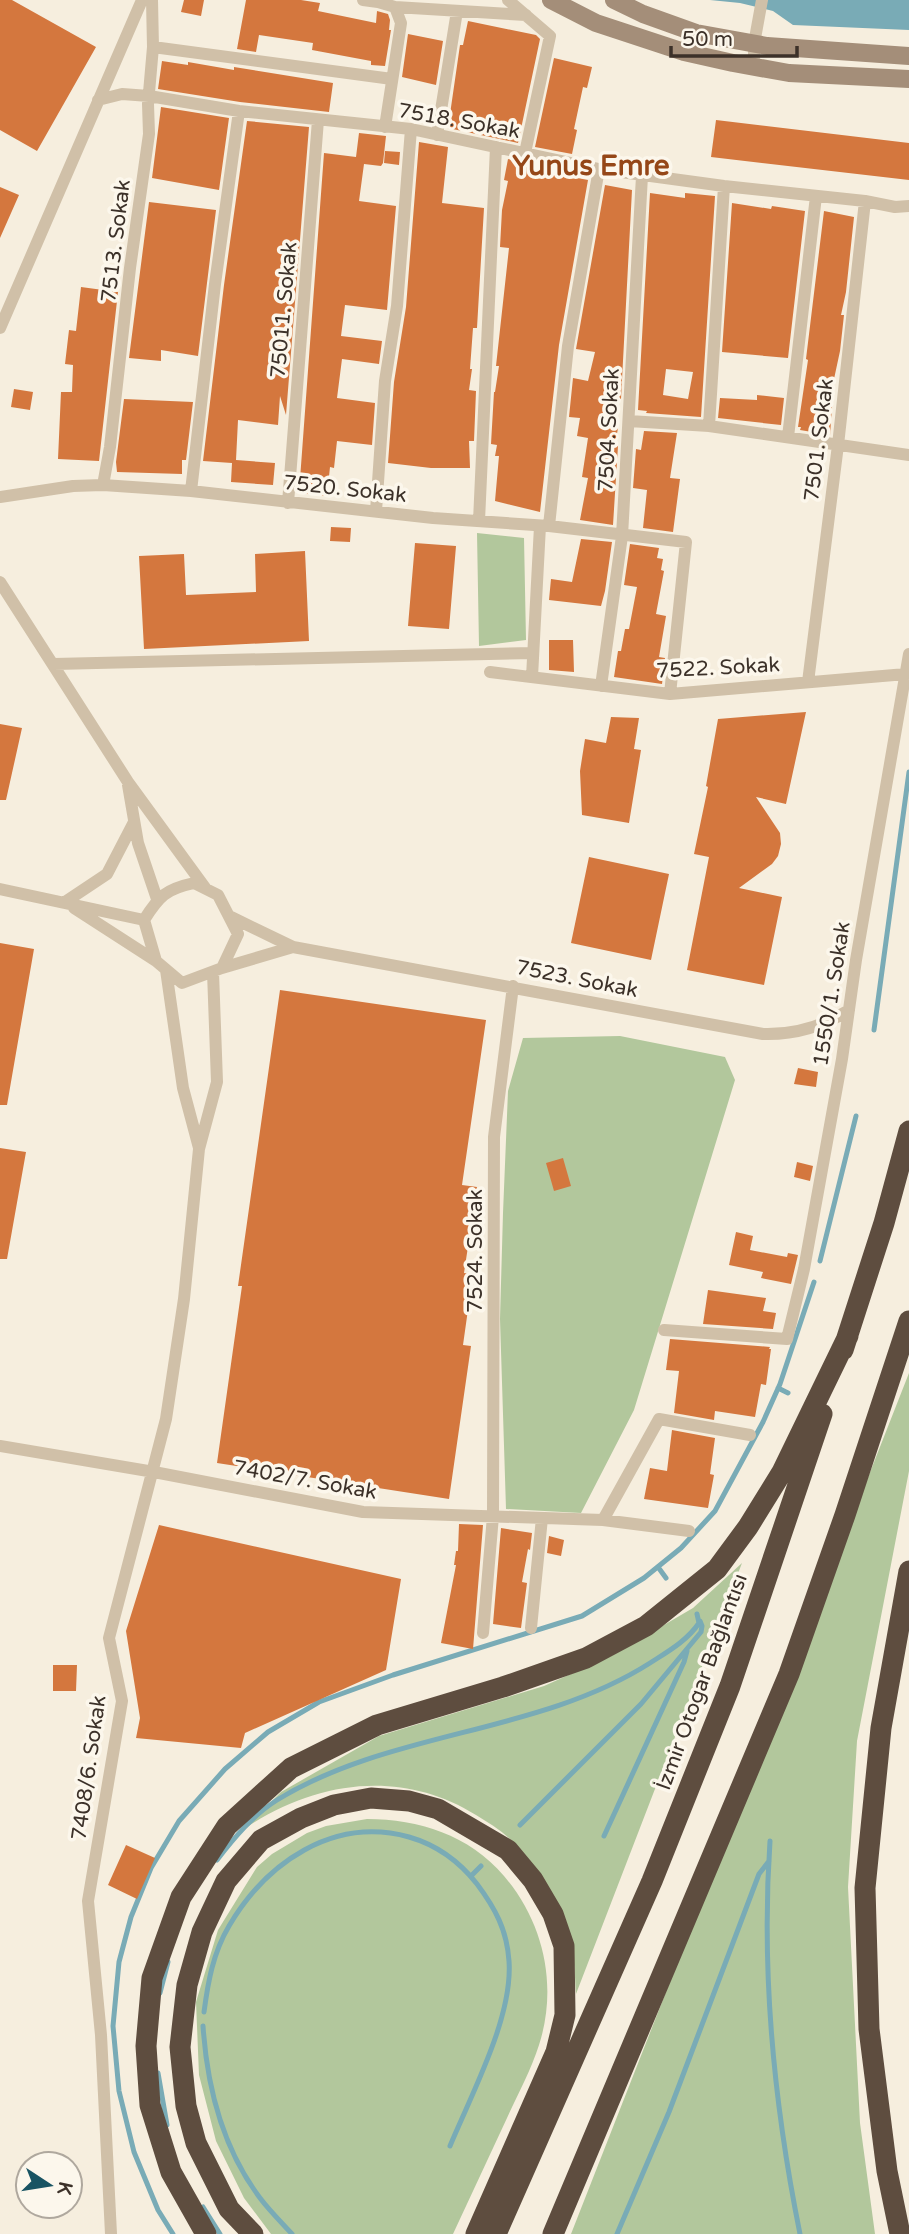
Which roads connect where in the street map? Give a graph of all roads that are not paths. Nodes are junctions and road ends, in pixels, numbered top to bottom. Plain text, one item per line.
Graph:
1 (142, 0) edge
2 (152, 0) edge
3 (363, 0) edge
4 (508, 0) edge
5 (551, 0) edge
6 (614, 0) edge
7 (762, 0) edge
8 (395, 7) junction
9 (457, 11) junction
10 (526, 16) junction
11 (754, 44) junction
12 (153, 47) junction
13 (909, 56) edge
14 (754, 68) junction
15 (392, 79) junction
16 (909, 79) edge
17 (149, 96) junction
18 (98, 100) junction
19 (239, 111) junction
20 (318, 120) junction
21 (385, 127) junction
22 (411, 130) junction
23 (437, 135) junction
24 (496, 147) junction
25 (526, 153) junction
26 (599, 169) junction
27 (642, 176) junction
28 (724, 186) junction
29 (816, 196) junction
30 (865, 201) junction
31 (909, 206) edge
32 (895, 207) junction
33 (909, 214) edge
34 (0, 328) edge
35 (629, 421) junction
36 (709, 426) junction
37 (788, 437) junction
38 (838, 445) junction
39 (909, 455) edge
40 (103, 485) junction
41 (191, 491) junction
42 (0, 497) edge
43 (288, 503) junction
44 (376, 511) junction
45 (480, 521) junction
46 (544, 526) junction
47 (622, 536) junction
48 (0, 582) edge
49 (533, 653) junction
50 (909, 654) edge
51 (54, 664) junction
52 (490, 672) dead end
53 (906, 674) junction
54 (532, 677) junction
55 (808, 682) junction
56 (601, 686) junction
57 (670, 694) junction
58 (128, 782) junction
59 (134, 822) junction
60 (0, 889) edge
61 (206, 889) junction
62 (157, 899) junction
63 (65, 902) junction
64 (229, 916) junction
65 (144, 920) junction
66 (293, 947) junction
67 (161, 966) junction
68 (218, 970) junction
69 (513, 986) junction
70 (849, 1010) junction
71 (909, 1131) edge
72 (199, 1149) junction
73 (909, 1321) edge
74 (664, 1330) dead end
75 (848, 1336) junction
76 (750, 1435) dead end
77 (0, 1446) edge
78 (154, 1472) junction
79 (493, 1516) junction
80 (541, 1518) junction
81 (603, 1520) junction
82 (690, 1531) dead end
83 (909, 1571) edge
84 (531, 1628) dead end
85 (483, 1633) dead end
86 (111, 2234) edge
87 (206, 2234) edge
88 (253, 2234) edge
89 (476, 2234) edge
90 (496, 2234) edge
91 (553, 2234) edge
92 (900, 2234) edge

1 - 18 street
2 - 12 street, 7513. Sokak
3 - 8 street
4 - 10 street
5 - 14 main road
6 - 11 main road
7 - 11 street
8 - 9 street
8 - 15 street
9 - 10 street
9 - 23 street
10 - 25 street
11 - 13 main road
11 - 14 street
12 - 15 street
12 - 17 street, 7513. Sokak
14 - 16 main road
15 - 21 street
17 - 18 street, 7518. Sokak
17 - 19 street, 7518. Sokak
17 - 40 street, 7513. Sokak
18 - 34 street
19 - 20 street, 7518. Sokak
19 - 41 street
20 - 21 street, 7518. Sokak
20 - 43 street, 75011. Sokak
21 - 22 street, 7518. Sokak
22 - 23 street, 7518. Sokak
22 - 44 street
23 - 24 street, 7518. Sokak
24 - 25 street, 7518. Sokak
24 - 45 street
25 - 26 street, 7518. Sokak
26 - 27 street, 7518. Sokak
26 - 46 street
27 - 28 street, 7518. Sokak
27 - 35 street, 7504. Sokak
28 - 29 street, 7518. Sokak
28 - 36 street
29 - 30 street, 7518. Sokak
29 - 37 street
30 - 32 street, 7518. Sokak
30 - 38 street, 7501. Sokak
31 - 32 street, 7518. Sokak
32 - 33 street, 7518. Sokak
35 - 36 street
35 - 47 street, 7504. Sokak
36 - 37 street
37 - 38 street
38 - 39 street
38 - 55 street, 7501. Sokak
40 - 41 street, 7520. Sokak
40 - 42 street, 7520. Sokak
41 - 43 street, 7520. Sokak
43 - 44 street, 7520. Sokak
44 - 45 street, 7520. Sokak
45 - 46 street, 7520. Sokak
46 - 47 street, 7520. Sokak
46 - 49 street
47 - 56 street, 7504. Sokak
47 - 57 street, 7520. Sokak
48 - 51 street
49 - 51 street
49 - 54 street
50 - 53 street, 1550/1. Sokak
51 - 58 street
52 - 54 street, 7522. Sokak
53 - 55 street, 7522. Sokak
53 - 70 street, 1550/1. Sokak
54 - 56 street, 7522. Sokak
55 - 57 street, 7522. Sokak
56 - 57 street, 7522. Sokak
58 - 59 street
58 - 61 street
59 - 62 street
59 - 63 street
60 - 63 street
61 - 62 street
61 - 64 street
62 - 65 street
63 - 65 street
63 - 67 street
64 - 66 street
64 - 68 street
65 - 67 street
66 - 68 street
66 - 69 street, 7523. Sokak
67 - 68 street
67 - 72 street
68 - 72 street
69 - 70 street, 7523. Sokak
69 - 79 street, 7524. Sokak
70 - 74 street, 1550/1. Sokak
71 - 75 highway, İzmir Otogar Bağlantısı
72 - 78 street, 7408/6. Sokak
73 - 91 highway
75 - 87 highway
75 - 90 highway, İzmir Otogar Bağlantısı
76 - 81 street
77 - 78 street, 7402/7. Sokak
78 - 79 street, 7402/7. Sokak
78 - 86 street, 7408/6. Sokak
79 - 80 street, 7402/7. Sokak
79 - 85 street, 7524. Sokak
80 - 81 street, 7402/7. Sokak
80 - 84 street
81 - 82 street, 7402/7. Sokak
83 - 92 highway
88 - 89 highway

